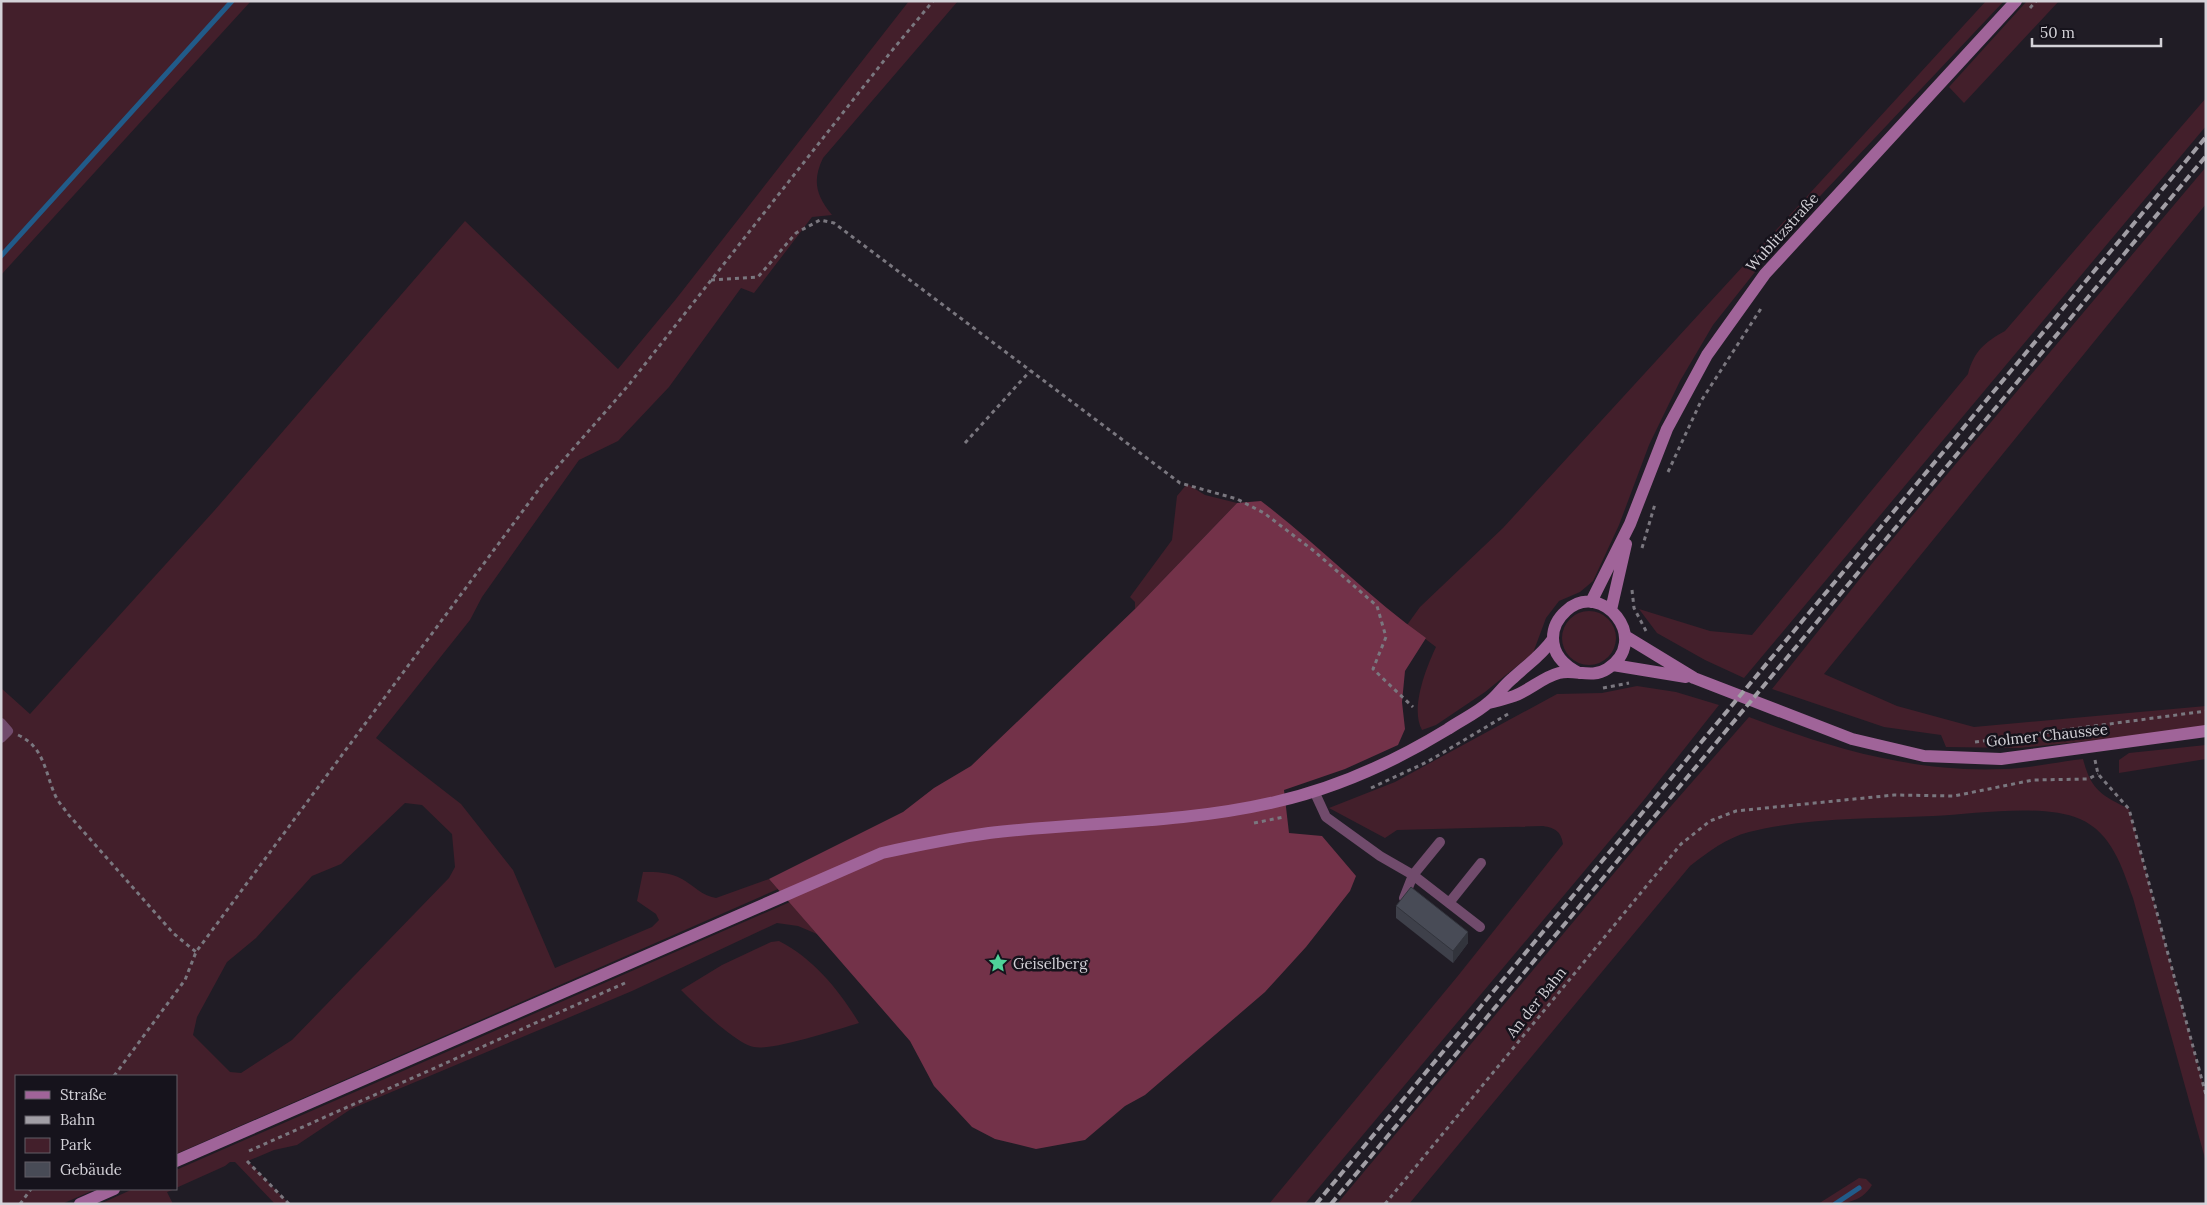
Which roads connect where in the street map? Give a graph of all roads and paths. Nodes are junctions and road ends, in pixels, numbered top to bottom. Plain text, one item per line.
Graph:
1 (933, 1) edge
2 (2016, 1) edge
3 (711, 280) junction
4 (1765, 302) dead end
5 (1030, 371) junction
6 (965, 443) dead end
7 (1666, 475) dead end
8 (1656, 502) dead end
9 (1630, 524) junction
10 (1639, 558) dead end
11 (1632, 587) dead end
12 (1591, 602) junction
13 (1611, 610) junction
14 (1649, 635) dead end
15 (1625, 636) junction
16 (1553, 639) junction
17 (1613, 665) junction
18 (1579, 673) junction
19 (1695, 679) junction
20 (1489, 703) junction
21 (1413, 707) dead end
22 (2206, 711) edge
23 (1509, 714) dead end
24 (3, 731) edge
25 (2206, 731) edge
26 (1972, 742) dead end
27 (1364, 790) dead end
28 (1314, 791) junction
29 (1286, 816) dead end
30 (1250, 823) dead end
31 (1440, 842) dead end
32 (1481, 863) dead end
33 (1413, 875) junction
34 (1404, 898) edge
35 (1449, 903) junction
36 (1480, 927) dead end
37 (196, 952) junction
38 (630, 981) dead end
39 (115, 1075) edge
40 (2206, 1095) edge
41 (249, 1151) dead end
42 (178, 1160) edge
43 (247, 1161) dead end
44 (30, 1190) edge
45 (112, 1190) edge
46 (20, 1204) edge
47 (80, 1204) edge
48 (289, 1204) edge
49 (1385, 1204) edge

1 - 3 path
2 - 9 main road, Wublitzstraße
3 - 5 path
3 - 37 path
4 - 7 path
5 - 6 path
5 - 21 path
8 - 10 path
9 - 12 main road, Wublitzstraße
9 - 13 main road, Wublitzstraße
11 - 14 path
12 - 13 main road
12 - 16 main road
13 - 15 main road
15 - 17 main road
15 - 19 main road, Golmer Chaussee
16 - 18 main road
16 - 20 main road
17 - 18 main road
17 - 19 main road, Golmer Chaussee
18 - 20 main road
19 - 25 main road, Golmer Chaussee
20 - 28 main road
22 - 26 path
23 - 27 path
24 - 37 path
28 - 33 lane
28 - 42 main road
29 - 30 path
31 - 33 lane
32 - 35 lane
33 - 34 lane
33 - 35 lane
35 - 36 lane
37 - 39 path
38 - 41 path
40 - 49 path, An der Bahn
43 - 48 path
44 - 46 path
45 - 47 main road

